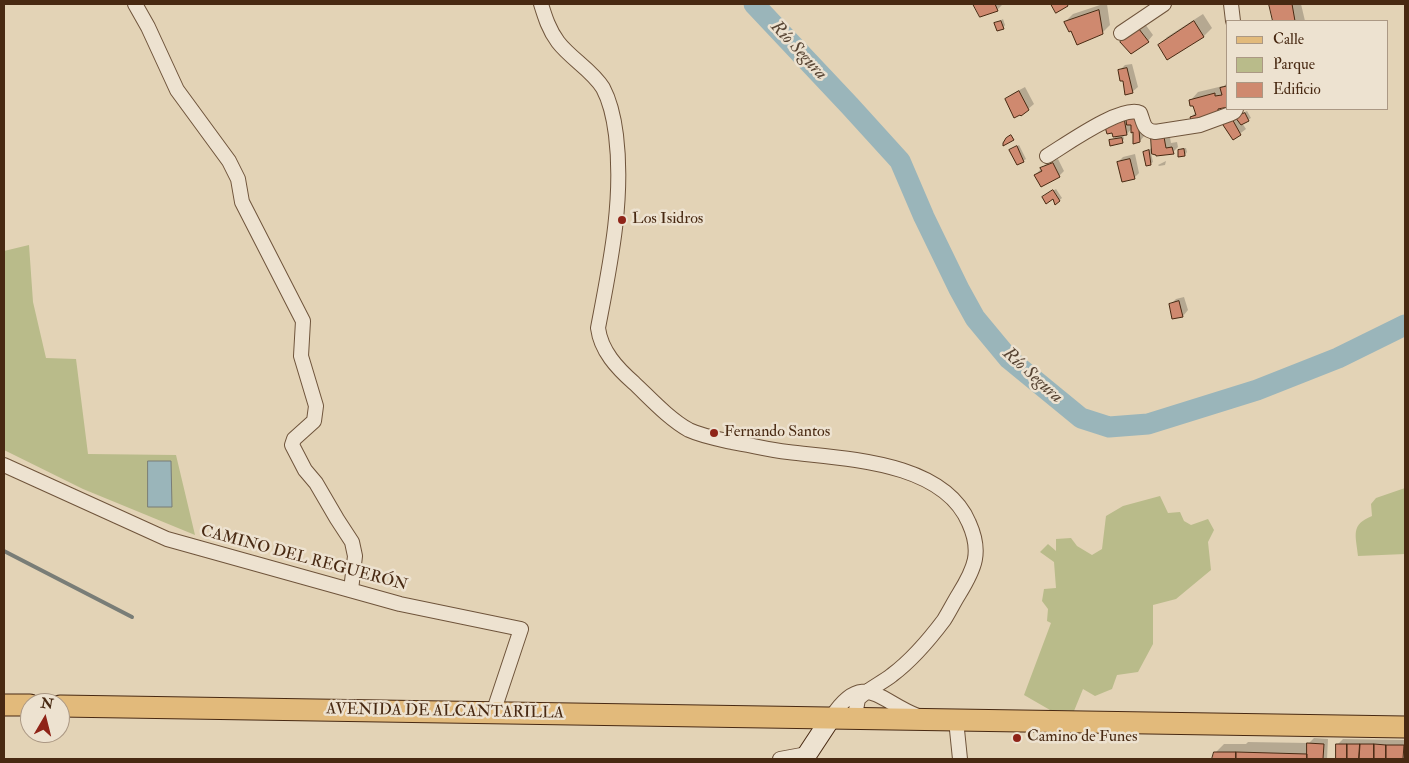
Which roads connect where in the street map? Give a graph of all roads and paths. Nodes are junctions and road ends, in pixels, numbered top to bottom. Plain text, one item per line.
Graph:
1 (135, 4) edge
2 (541, 4) edge
3 (1164, 4) edge
4 (1232, 4) edge
5 (1232, 20) edge
6 (1121, 33) dead end
7 (1235, 110) edge
8 (1046, 156) dead end
9 (4, 465) edge
10 (351, 590) junction
11 (894, 674) junction
12 (867, 692) junction
13 (4, 705) edge
14 (20, 705) edge
15 (70, 706) edge
16 (900, 708) junction
17 (493, 713) junction
18 (789, 717) junction
19 (831, 718) junction
20 (860, 718) junction
21 (931, 719) junction
22 (956, 720) junction
23 (1405, 727) edge
24 (807, 755) edge
25 (780, 759) edge
26 (960, 759) edge

1 - 10 street
2 - 11 street
3 - 6 street
4 - 5 street
7 - 8 street
9 - 10 street, CAMINO DEL REGUERÓN
10 - 17 street, CAMINO DEL REGUERÓN
11 - 12 street
11 - 16 street
12 - 16 street
12 - 19 street
12 - 20 street
13 - 14 main road
15 - 17 main road, AVENIDA DE ALCANTARILLA
16 - 21 street
17 - 18 main road, AVENIDA DE ALCANTARILLA
18 - 19 main road, AVENIDA DE ALCANTARILLA
18 - 24 main road
19 - 20 main road, AVENIDA DE ALCANTARILLA
19 - 24 main road
20 - 21 main road, AVENIDA DE ALCANTARILLA
21 - 22 main road, AVENIDA DE ALCANTARILLA
22 - 23 main road, AVENIDA DE ALCANTARILLA
22 - 26 street
24 - 25 street

